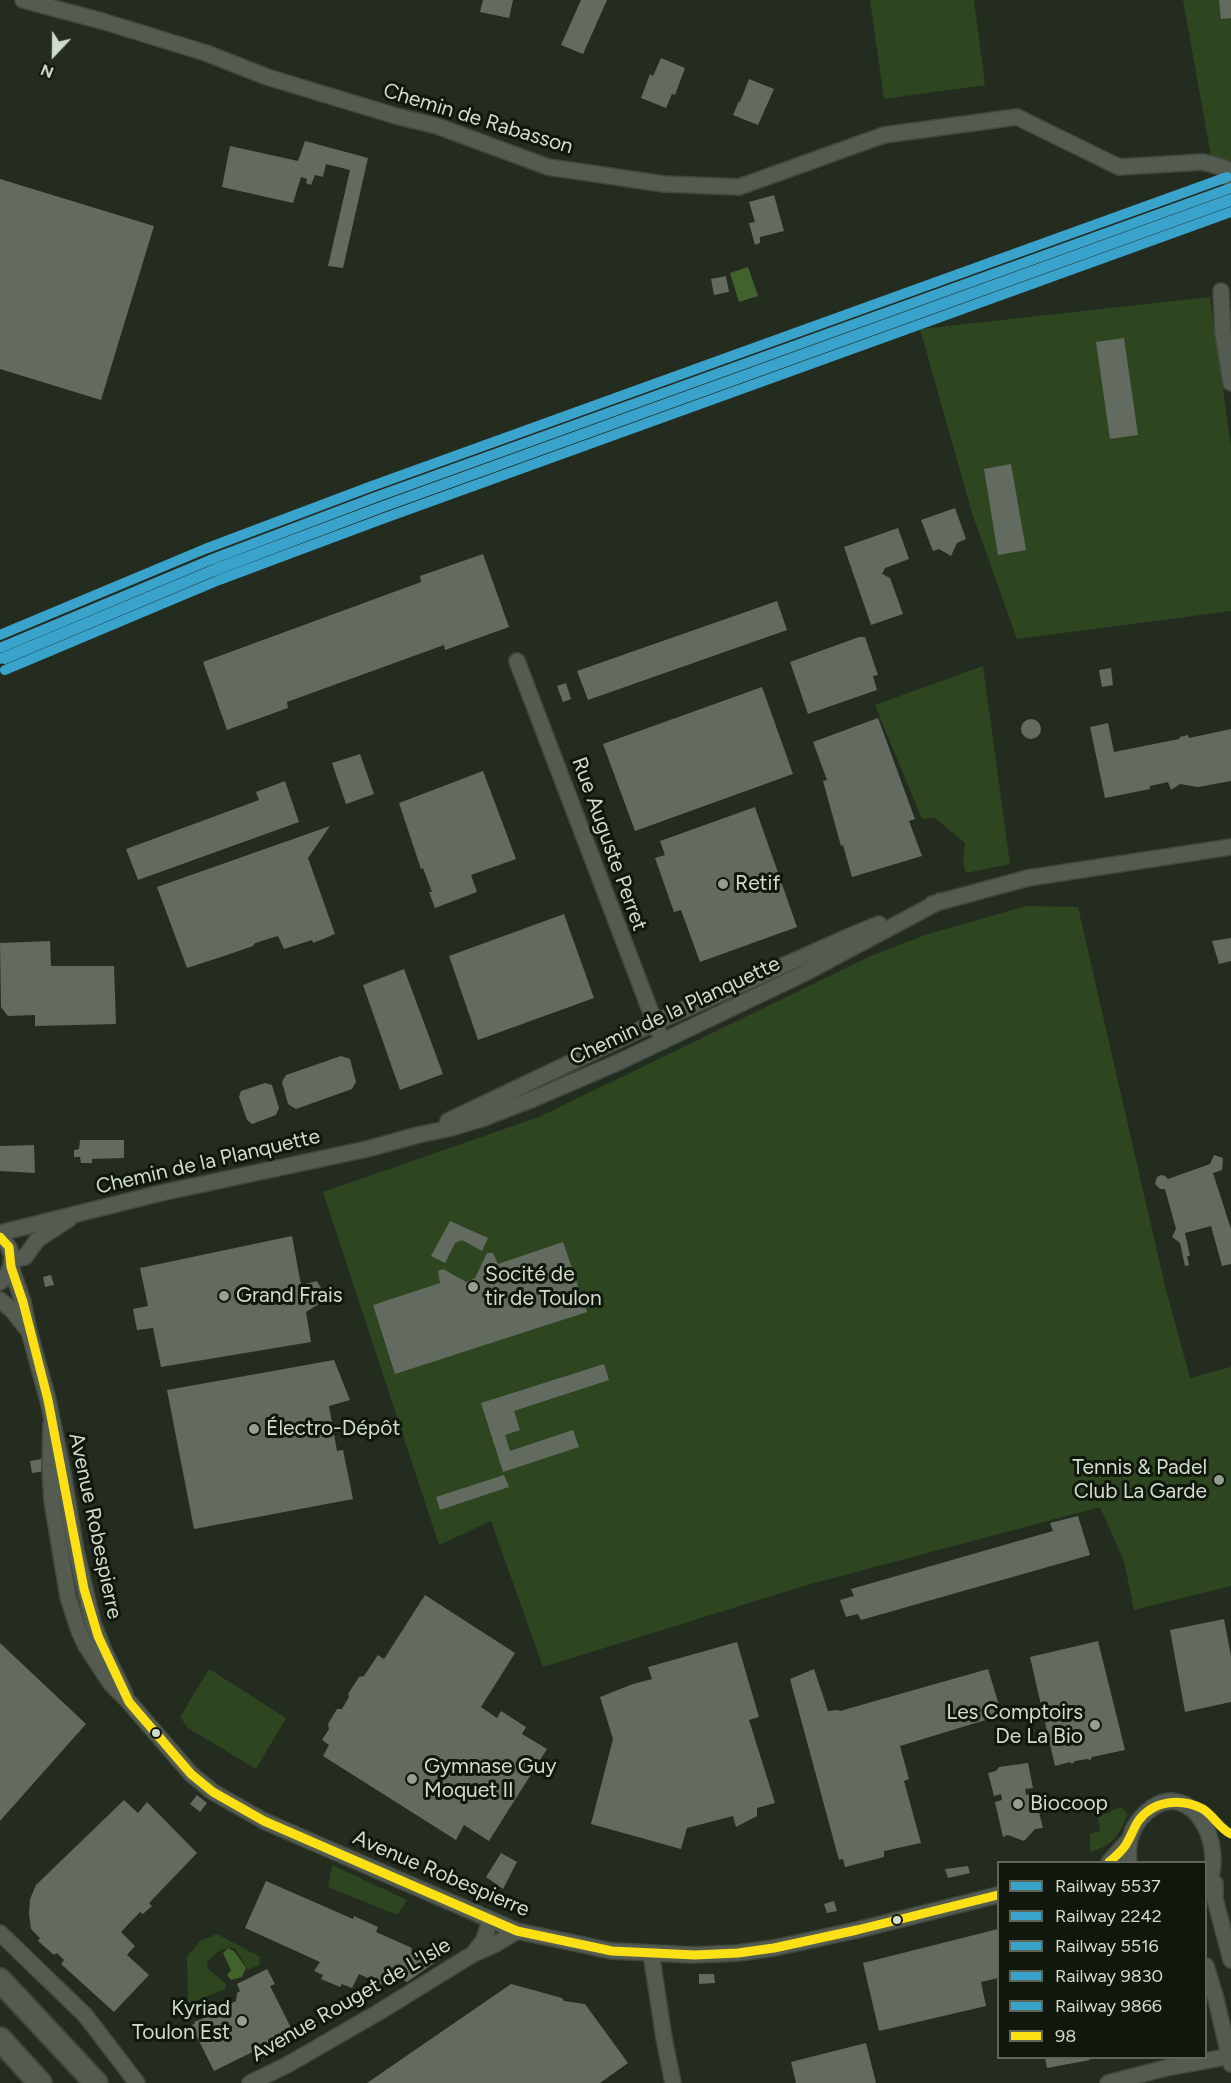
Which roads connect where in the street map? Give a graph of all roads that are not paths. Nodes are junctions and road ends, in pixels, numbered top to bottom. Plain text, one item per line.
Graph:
1 (23, 0) edge
2 (1231, 180) edge
3 (1221, 291) dead end
4 (1231, 383) edge
5 (517, 661) dead end
6 (1231, 847) edge
7 (940, 902) junction
8 (654, 1023) junction
9 (662, 1041) junction
10 (418, 1135) junction
11 (76, 1213) junction
12 (0, 1235) edge
13 (12, 1264) junction
14 (0, 1282) edge
15 (0, 1300) edge
16 (29, 1331) junction
17 (1227, 1832) edge
18 (1129, 1840) junction
19 (1111, 1861) edge
20 (1129, 1861) edge
21 (1218, 1877) edge
22 (997, 1895) edge
23 (490, 1920) junction
24 (517, 1931) junction
25 (0, 1933) edge
26 (651, 1953) junction
27 (473, 1954) junction
28 (1231, 1960) edge
29 (1207, 1969) edge
30 (0, 1980) edge
31 (0, 2039) edge
32 (1230, 2059) edge
33 (40, 2083) edge
34 (96, 2083) edge
35 (137, 2083) edge
36 (250, 2083) edge
37 (673, 2083) edge
38 (1108, 2083) edge

1 - 2 street, Chemin de Rabasson
3 - 4 street
5 - 8 street, Rue Auguste Perret
6 - 7 street, Chemin de la Planquette
7 - 8 street, Chemin de la Planquette
7 - 9 street, Chemin de la Planquette
8 - 9 street, Rue Auguste Perret
8 - 10 street, Chemin de la Planquette
9 - 10 street, Chemin de la Planquette
10 - 11 street, Chemin de la Planquette
11 - 12 street, Chemin de la Planquette
11 - 13 street, Chemin de la Planquette
12 - 13 street, Avenue Robespierre
13 - 14 street, Chemin de la Planquette
13 - 16 street, Avenue Robespierre
15 - 16 street, Avenue Robespierre
16 - 23 street, Avenue Robespierre
17 - 18 street
17 - 21 street
18 - 19 street
18 - 20 street
21 - 28 street
22 - 26 street, Avenue Robespierre
23 - 24 street, Avenue Robespierre
23 - 27 street, Avenue Rouget de L'Isle
24 - 26 street, Avenue Robespierre
24 - 27 street, Avenue Rouget de L'Isle
25 - 35 street
26 - 37 street
27 - 36 street, Avenue Rouget de L'Isle
29 - 32 street
30 - 34 main road
31 - 33 main road
32 - 38 street

